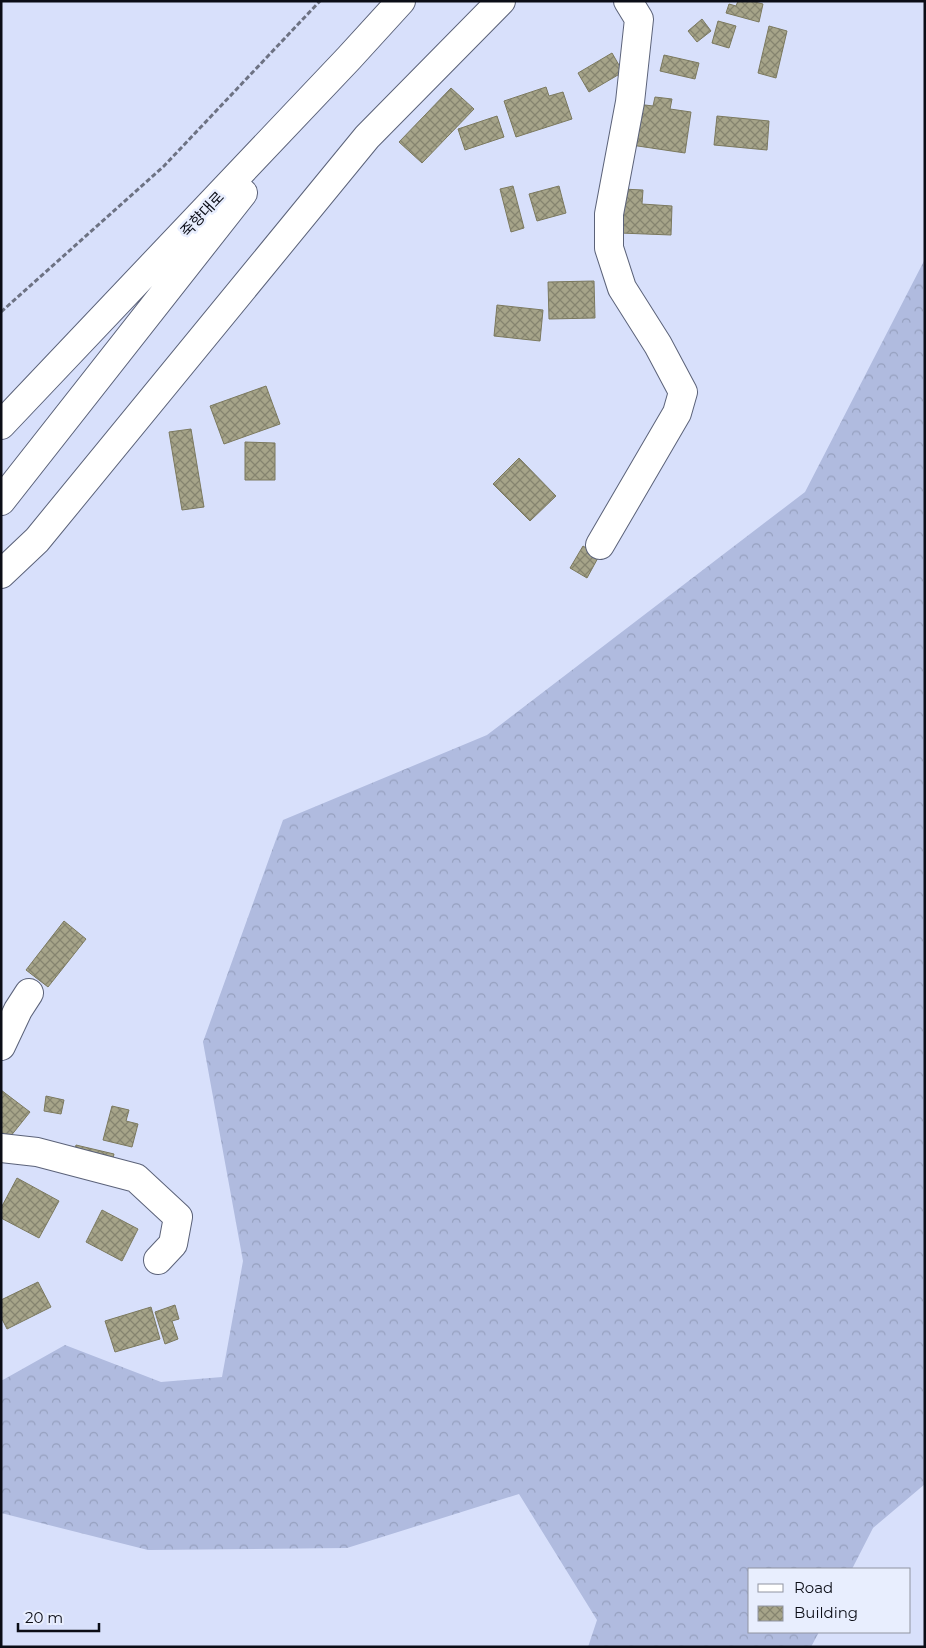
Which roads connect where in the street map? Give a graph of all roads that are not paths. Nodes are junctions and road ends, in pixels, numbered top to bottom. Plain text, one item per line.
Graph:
1 (401, 1) edge
2 (502, 1) edge
3 (628, 1) edge
4 (349, 58) junction
5 (1, 425) edge
6 (1, 501) edge
7 (600, 545) dead end
8 (1, 574) edge
9 (29, 993) dead end
10 (1, 1046) edge
11 (1, 1148) edge
12 (158, 1260) dead end

1 - 4 street, 죽향대로
2 - 8 street
3 - 7 street
4 - 5 street, 죽향대로
4 - 6 street
9 - 10 street
11 - 12 street

